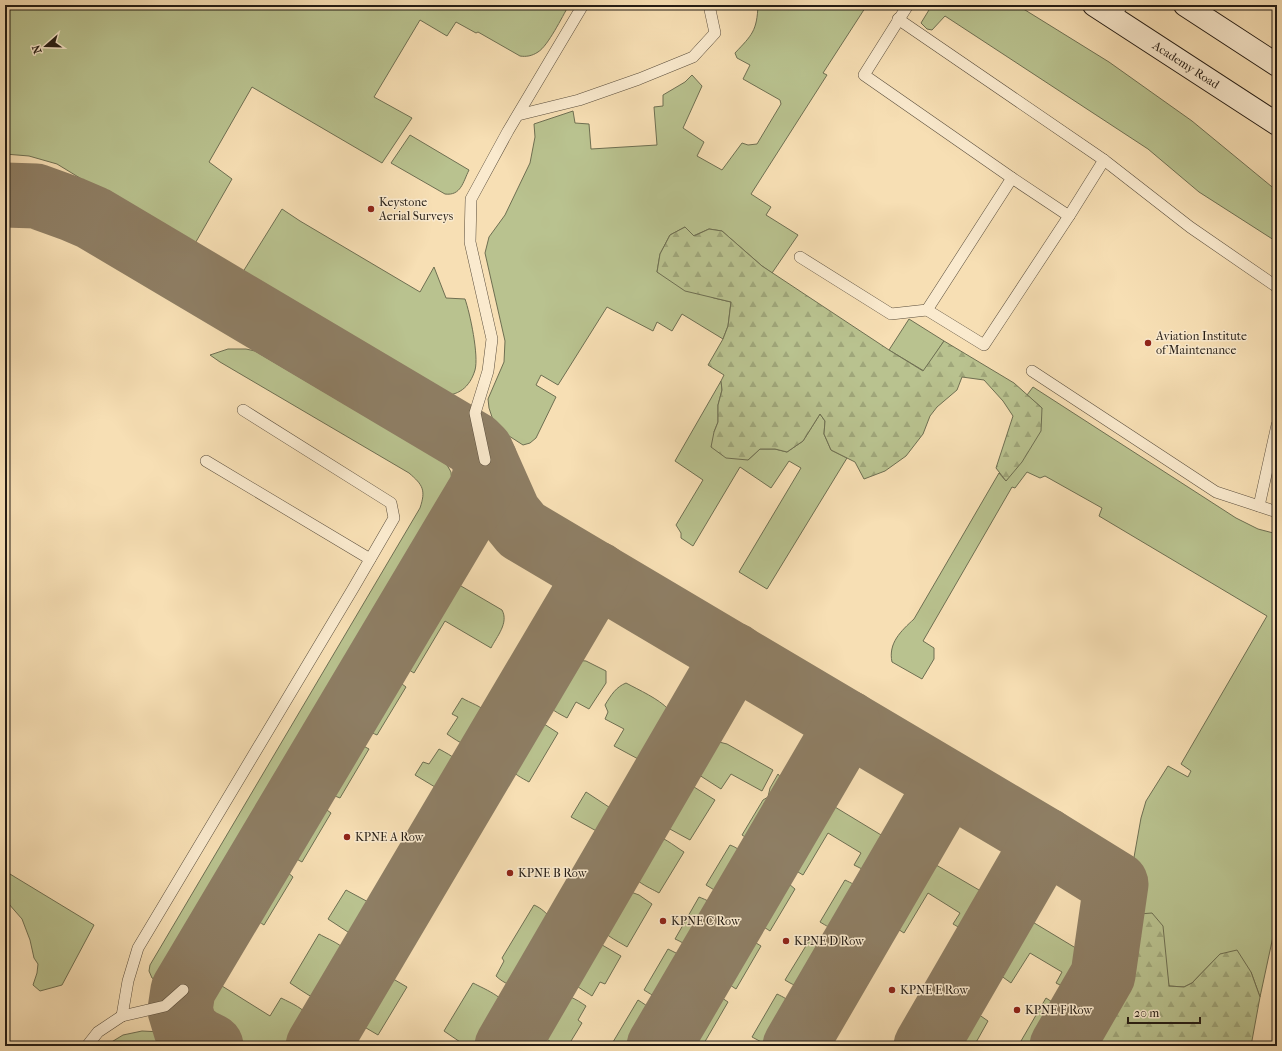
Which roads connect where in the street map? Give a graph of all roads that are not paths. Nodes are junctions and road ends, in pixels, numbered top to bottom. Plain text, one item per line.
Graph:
1 (583, 5) edge
2 (709, 5) edge
3 (908, 5) edge
4 (1094, 5) edge
5 (1185, 5) edge
6 (1118, 11) edge
7 (898, 19) junction
8 (1277, 65) edge
9 (518, 115) junction
10 (1277, 124) edge
11 (1104, 160) junction
12 (1012, 178) junction
13 (1069, 216) junction
14 (800, 257) dead end
15 (1277, 287) edge
16 (927, 310) junction
17 (1032, 371) dead end
18 (243, 410) dead end
19 (1277, 425) edge
20 (485, 460) dead end
21 (206, 461) dead end
22 (1259, 506) junction
23 (1277, 512) edge
24 (370, 559) junction
25 (183, 990) dead end
26 (122, 1016) junction
27 (87, 1046) edge

1 - 9 lane
2 - 9 lane
3 - 7 lane
4 - 6 main road, Academy Road
5 - 8 main road
6 - 10 main road, Academy Road
7 - 11 lane
7 - 12 lane
9 - 20 lane
11 - 13 lane
11 - 15 lane
12 - 13 lane
12 - 16 lane
13 - 16 lane
14 - 16 lane
17 - 22 lane
18 - 24 lane
19 - 22 lane
21 - 24 lane
22 - 23 lane
24 - 26 lane
25 - 26 lane
26 - 27 lane

